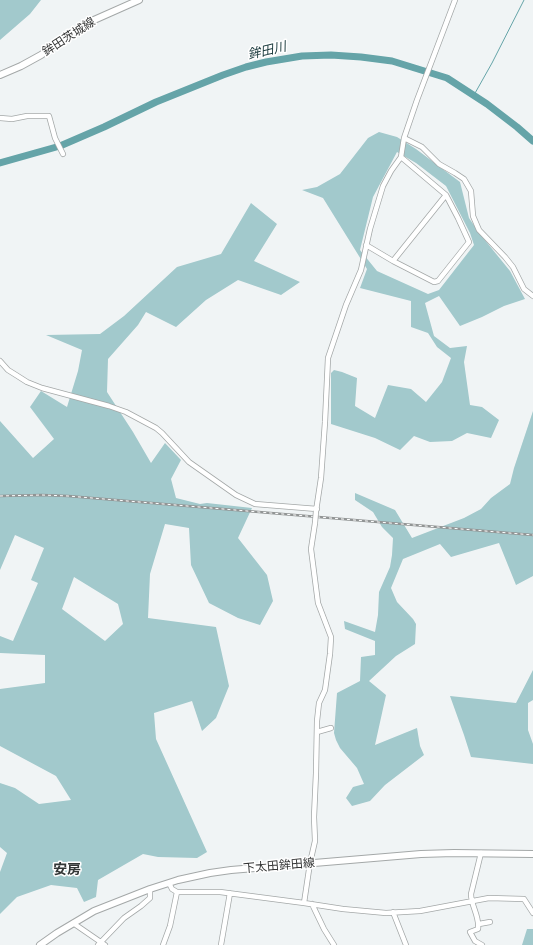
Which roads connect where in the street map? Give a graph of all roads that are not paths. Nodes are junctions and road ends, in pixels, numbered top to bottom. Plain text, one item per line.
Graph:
1 (139, 0) edge
2 (454, 0) edge
3 (0, 75) edge
4 (0, 118) edge
5 (404, 138) junction
6 (63, 154) dead end
7 (401, 157) junction
8 (446, 195) junction
9 (366, 245) junction
10 (393, 261) junction
11 (533, 296) edge
12 (0, 361) edge
13 (317, 510) junction
14 (331, 728) dead end
15 (316, 732) junction
16 (481, 853) junction
17 (533, 854) edge
18 (310, 863) junction
19 (169, 883) junction
20 (150, 889) junction
21 (177, 892) junction
22 (230, 893) junction
23 (471, 901) junction
24 (304, 902) junction
25 (312, 904) junction
26 (393, 912) junction
27 (533, 913) edge
28 (490, 922) dead end
29 (73, 923) junction
30 (479, 924) junction
31 (99, 944) edge
32 (40, 945) edge
33 (105, 945) edge
34 (164, 945) edge
35 (222, 945) edge
36 (334, 945) edge
37 (406, 945) edge
38 (482, 945) edge

1 - 3 main road, 鉾田茨城線
2 - 5 street
4 - 6 street
5 - 7 street
5 - 11 street
7 - 8 street
7 - 9 street
8 - 10 street
8 - 10 street
9 - 10 street
9 - 13 street
12 - 13 street
13 - 15 street, bridge
14 - 15 street
15 - 18 street
16 - 17 main road, 下太田鉾田線
16 - 18 main road, 下太田鉾田線
16 - 23 street
18 - 19 main road, 下太田鉾田線
18 - 24 street
19 - 20 main road, 下太田鉾田線
19 - 21 street
20 - 29 main road, 下太田鉾田線
20 - 31 street
21 - 22 street
21 - 34 street
22 - 24 street
22 - 35 street
23 - 26 street
23 - 27 street
23 - 30 street
24 - 25 street
25 - 26 street
25 - 36 street
26 - 37 street
28 - 30 street
29 - 31 street
29 - 32 main road, 下太田鉾田線
30 - 38 street
31 - 33 street

